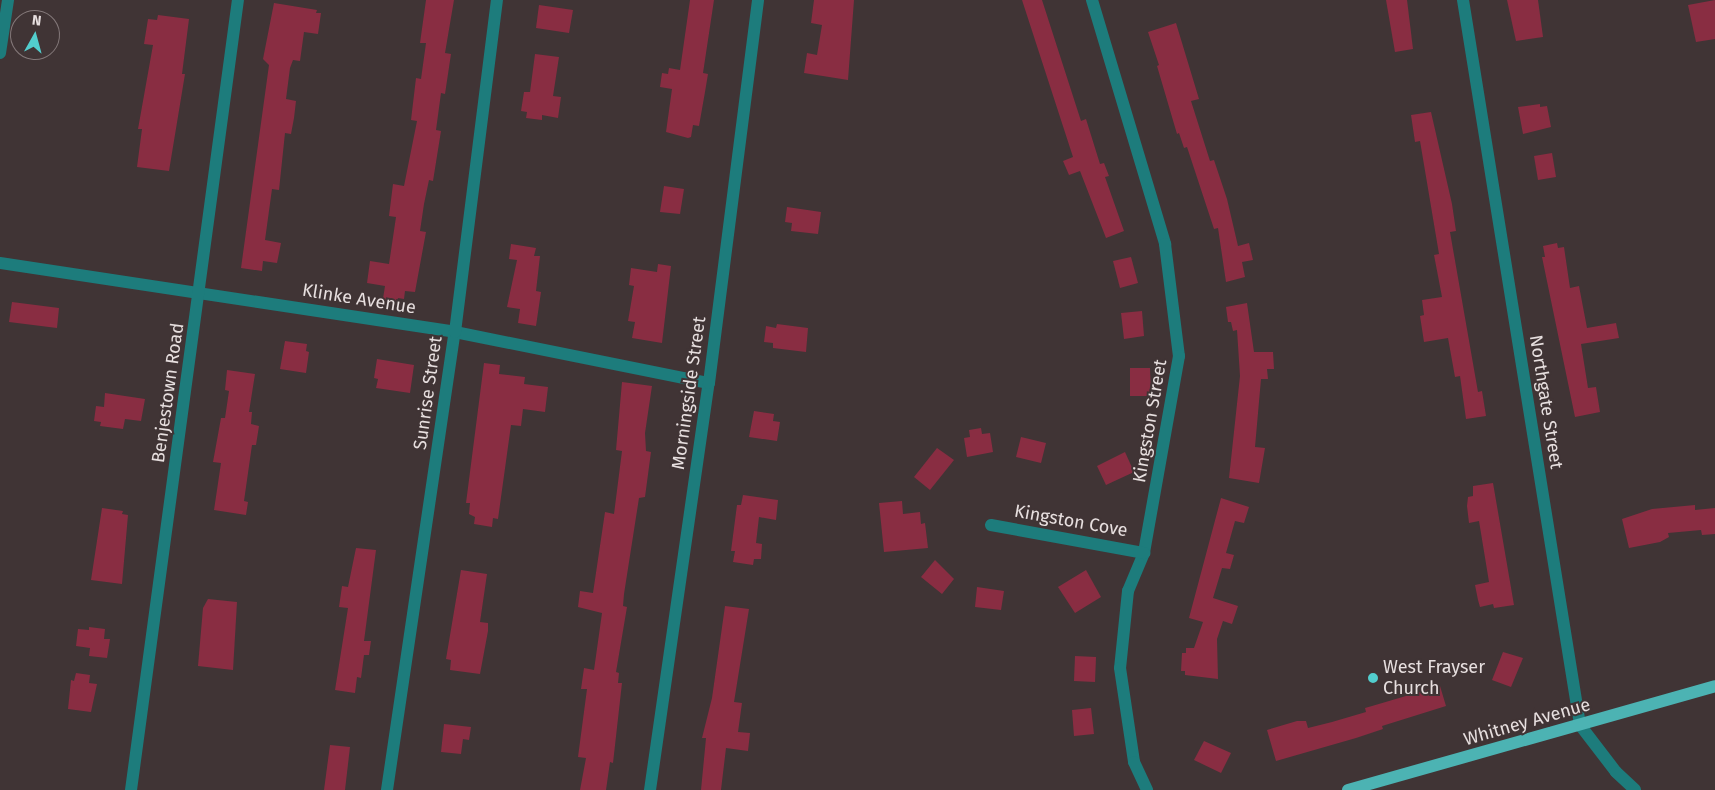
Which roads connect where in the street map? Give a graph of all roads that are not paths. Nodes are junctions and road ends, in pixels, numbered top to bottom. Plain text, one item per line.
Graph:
1 (8, 0) edge
2 (238, 0) edge
3 (497, 0) edge
4 (758, 0) edge
5 (1092, 0) edge
6 (1463, 0) edge
7 (0, 53) edge
8 (0, 263) edge
9 (200, 291) junction
10 (454, 332) junction
11 (709, 383) junction
12 (991, 525) dead end
13 (1144, 552) junction
14 (1715, 686) edge
15 (1580, 725) junction
16 (131, 790) edge
17 (387, 790) edge
18 (650, 790) edge
19 (1147, 790) edge
20 (1348, 790) edge
21 (1635, 790) edge

1 - 7 street
2 - 9 street, Benjestown Road
3 - 10 street, Sunrise Street
4 - 11 street, Morningside Street
5 - 13 street, Kingston Street
6 - 15 street, Northgate Street
8 - 9 street, Klinke Avenue
9 - 10 street, Klinke Avenue
9 - 16 street, Benjestown Road
10 - 11 street, Klinke Avenue
10 - 17 street, Sunrise Street
11 - 18 street, Morningside Street
12 - 13 street, Kingston Cove
13 - 19 street, Kingston Street
14 - 15 main road, Whitney Avenue
15 - 20 main road, Whitney Avenue
15 - 21 street, Northgate Street

